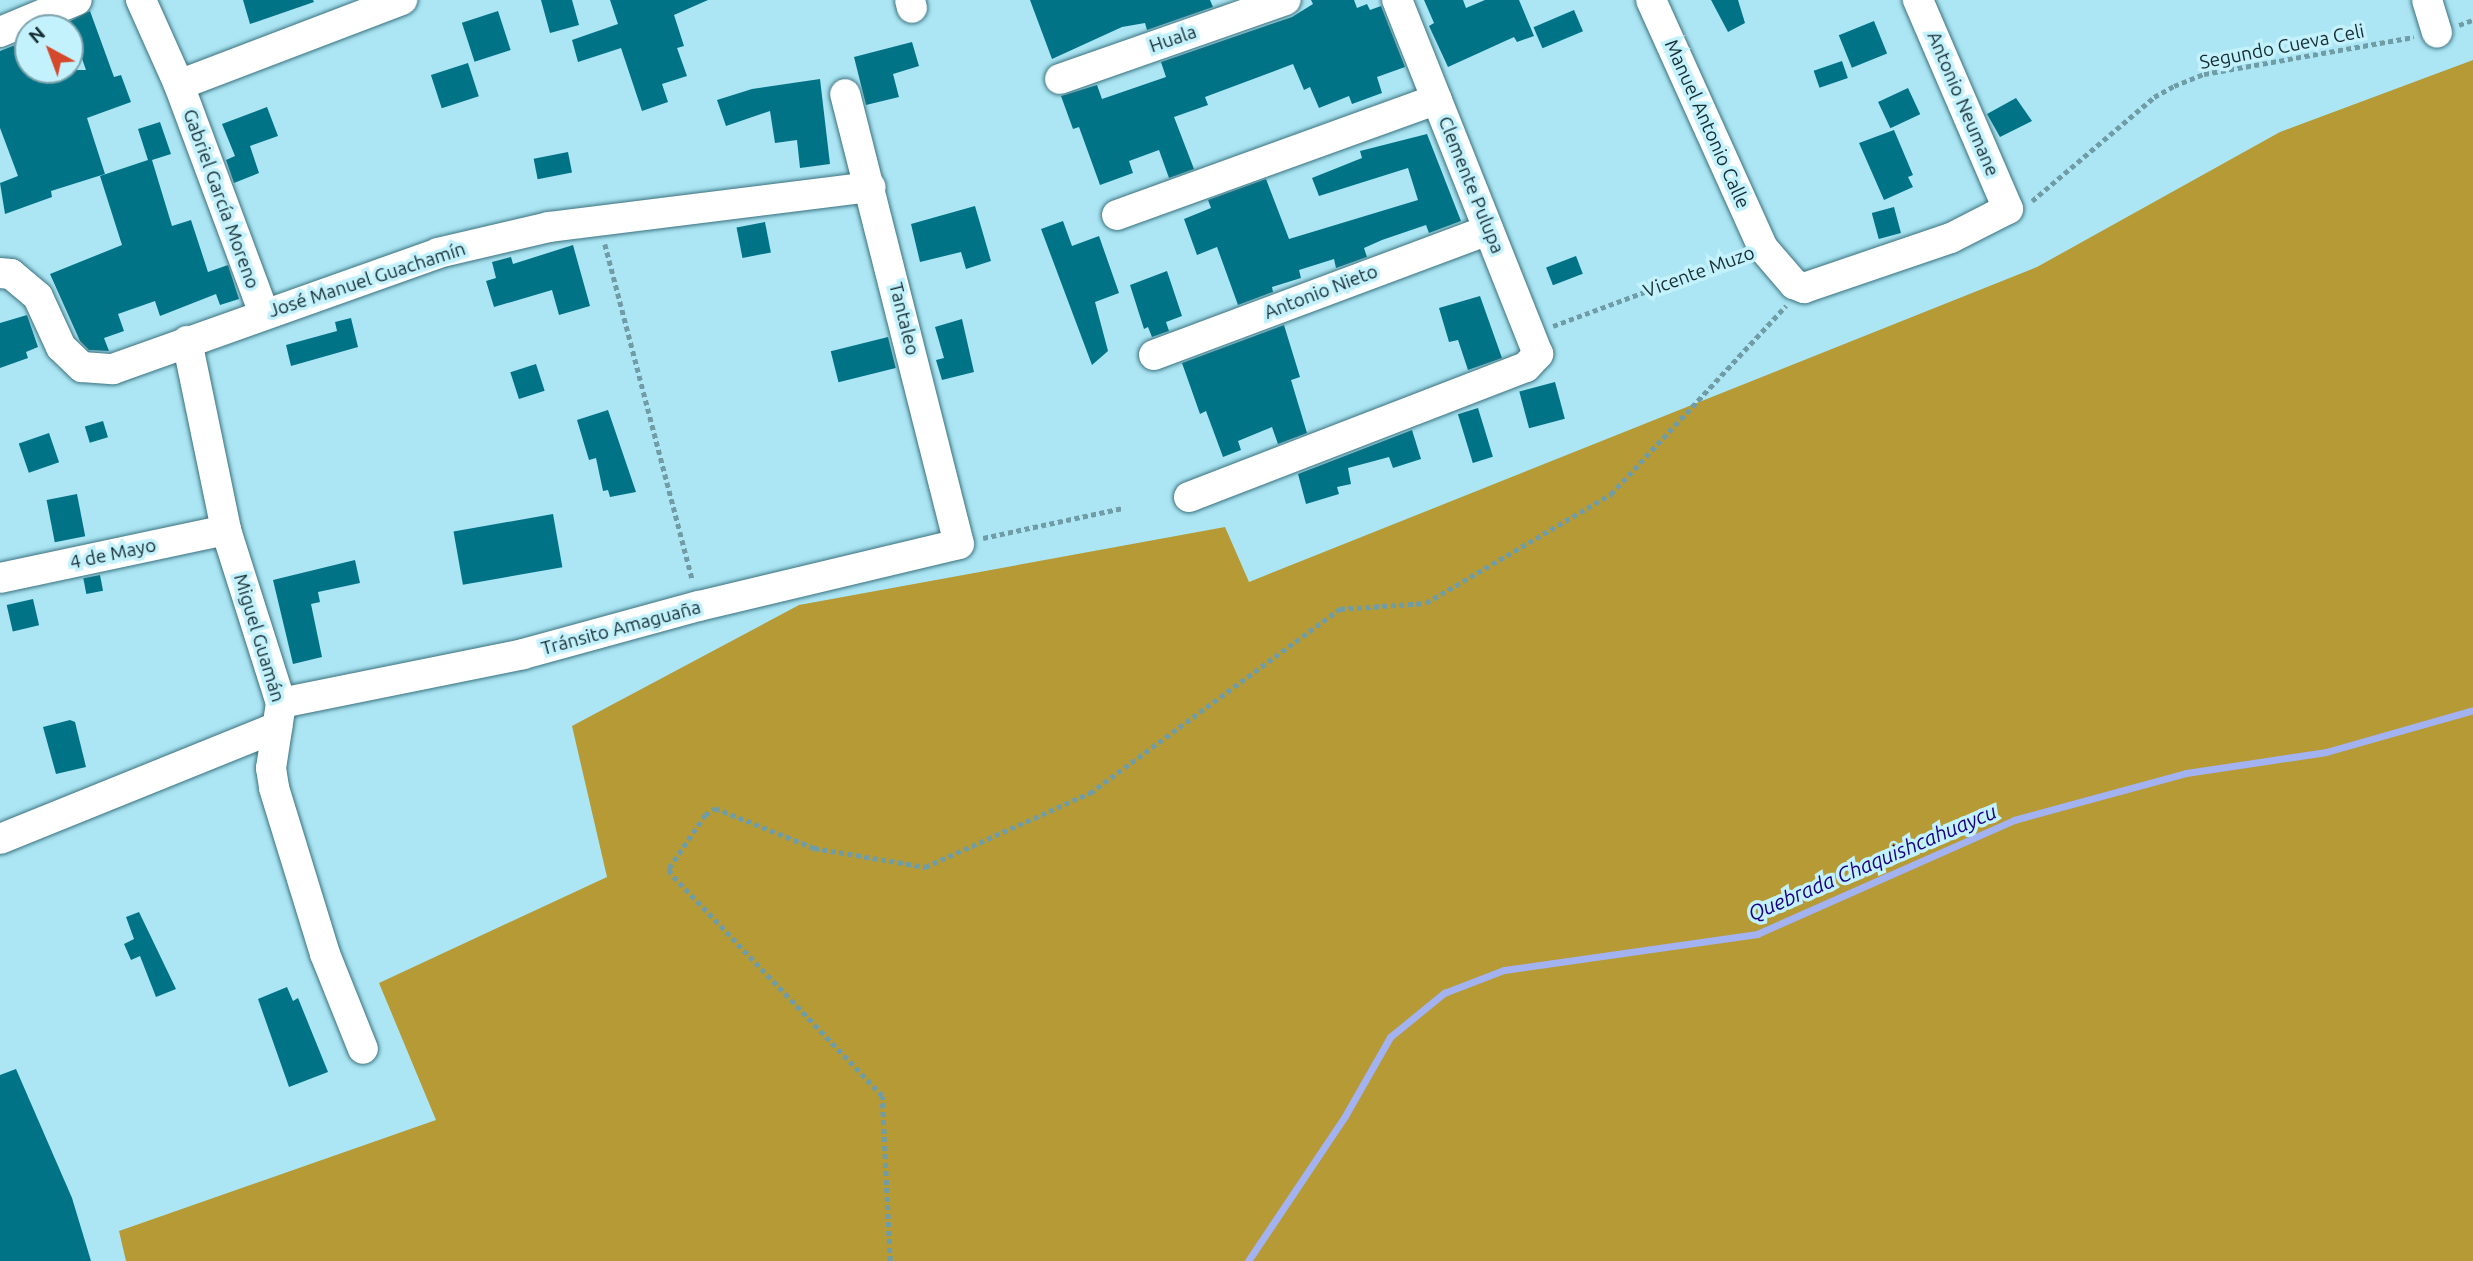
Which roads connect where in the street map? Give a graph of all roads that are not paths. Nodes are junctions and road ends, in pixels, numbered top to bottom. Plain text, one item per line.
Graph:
1 (77, 0) edge
2 (142, 0) edge
3 (401, 0) edge
4 (1286, 0) edge
5 (1396, 0) edge
6 (1651, 0) edge
7 (1918, 0) edge
8 (2427, 0) edge
9 (0, 32) edge
10 (2437, 33) road end
11 (1060, 79) dead end
12 (179, 85) junction
13 (845, 94) dead end
14 (1437, 99) junction
15 (871, 187) junction
16 (1117, 215) dead end
17 (1489, 229) junction
18 (1763, 248) joint
19 (0, 274) edge
20 (1804, 288) joint
21 (264, 313) junction
22 (187, 341) junction
23 (1154, 355) dead end
24 (1189, 497) dead end
25 (226, 530) junction
26 (959, 544) joint
27 (0, 578) edge
28 (279, 715) junction
29 (0, 839) edge
30 (363, 1049) dead end

1 - 9 street
2 - 12 street, Gabriel García Moreno
3 - 12 street, Gabriel García Moreno
4 - 11 street, Huala
5 - 14 street, Clemente Pulupa
6 - 18 street, Manuel Antonio Calle
7 - 20 street, Antonio Neumane
8 - 10 street
12 - 21 street, Gabriel García Moreno
13 - 15 street, Tantaleo
14 - 16 street
14 - 17 street, Clemente Pulupa
15 - 21 street, José Manuel Guachamín
15 - 26 street, Tantaleo
17 - 23 street, Antonio Nieto
17 - 24 street, Clemente Pulupa
18 - 20 street, Vicente Muzo
19 - 22 street, José Manuel Guachamín
21 - 22 street, José Manuel Guachamín
22 - 25 street, Miguel Guamán
25 - 27 street, 4 de Mayo
25 - 28 street, Miguel Guamán
26 - 28 street, Tránsito Amaguaña
28 - 29 street, Tránsito Amaguaña
28 - 30 street, Miguel Guamán

